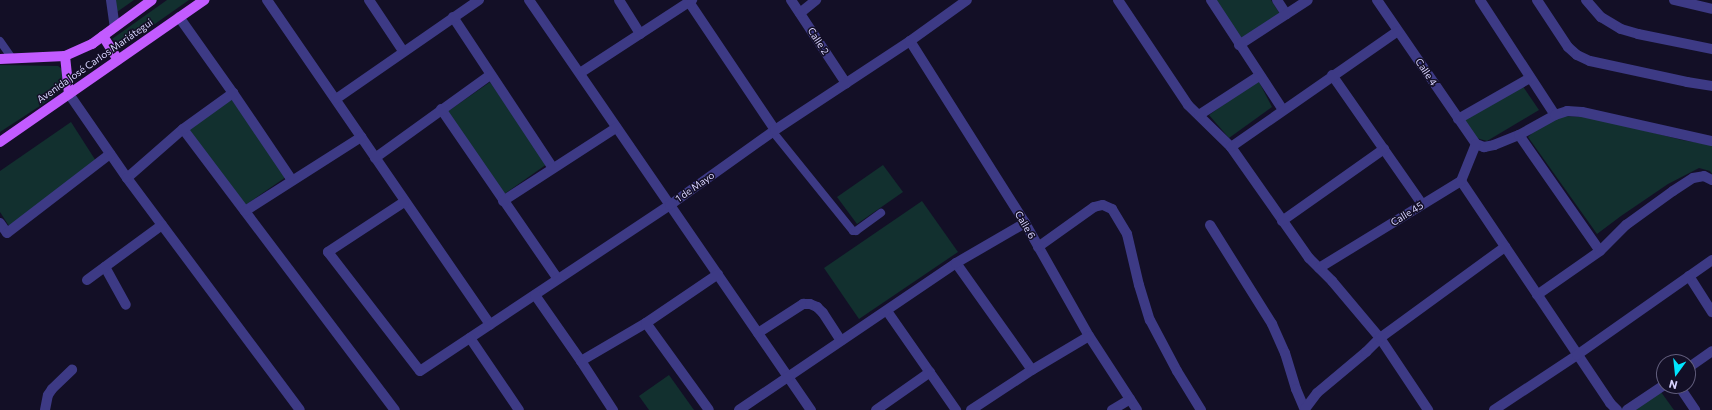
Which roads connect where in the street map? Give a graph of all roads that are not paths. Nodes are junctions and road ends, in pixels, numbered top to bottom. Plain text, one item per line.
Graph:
1 (111, 0) edge
2 (152, 0) edge
3 (204, 0) edge
4 (267, 0) edge
5 (369, 0) edge
6 (479, 0) edge
7 (530, 0) edge
8 (619, 0) edge
9 (791, 0) edge
10 (816, 0) edge
11 (967, 0) edge
12 (1119, 0) edge
13 (1211, 0) edge
14 (1277, 0) edge
15 (1308, 0) edge
16 (1377, 0) edge
17 (1480, 0) edge
18 (1537, 0) edge
19 (1586, 0) edge
20 (1674, 0) edge
21 (691, 1) edge
22 (1712, 9) edge
23 (800, 13) junction
24 (1286, 14) junction
25 (179, 17) junction
26 (453, 18) junction
27 (115, 27) junction
28 (1398, 31) junction
29 (640, 34) junction
30 (103, 36) junction
31 (0, 41) edge
32 (910, 41) junction
33 (1240, 45) junction
34 (1712, 49) edge
35 (403, 51) junction
36 (65, 56) junction
37 (12, 58) junction
38 (0, 59) edge
39 (118, 60) junction
40 (580, 73) junction
41 (490, 75) junction
42 (1332, 75) junction
43 (1259, 76) junction
44 (1530, 78) junction
45 (846, 82) junction
46 (1712, 86) edge
47 (233, 92) junction
48 (69, 94) junction
49 (336, 99) junction
50 (441, 109) junction
51 (1283, 110) junction
52 (1199, 115) junction
53 (1555, 115) junction
54 (1458, 119) junction
55 (616, 128) junction
56 (183, 129) junction
57 (774, 131) junction
58 (1518, 135) junction
59 (361, 137) junction
60 (1712, 141) edge
61 (0, 142) edge
62 (1476, 144) junction
63 (1231, 147) junction
64 (1384, 149) junction
65 (110, 154) junction
66 (375, 158) junction
67 (553, 168) junction
68 (127, 178) junction
69 (292, 180) junction
70 (1712, 180) edge
71 (1461, 181) junction
72 (503, 201) junction
73 (404, 202) junction
74 (1422, 204) junction
75 (670, 205) junction
76 (245, 211) junction
77 (881, 213) dead end
78 (1282, 221) junction
79 (0, 223) edge
80 (1025, 223) junction
81 (162, 225) junction
82 (1210, 225) dead end
83 (1038, 247) junction
84 (1505, 247) junction
85 (1600, 251) junction
86 (1712, 260) edge
87 (956, 263) junction
88 (105, 267) junction
89 (1319, 268) junction
90 (718, 274) junction
91 (1689, 276) junction
92 (87, 280) dead end
93 (558, 280) junction
94 (535, 295) junction
95 (1537, 295) junction
96 (126, 305) dead end
97 (887, 311) junction
98 (1712, 312) edge
99 (646, 323) junction
100 (490, 325) junction
101 (758, 333) junction
102 (1089, 336) junction
103 (470, 338) junction
104 (1380, 338) junction
105 (841, 341) junction
106 (1712, 351) edge
107 (1577, 356) junction
108 (581, 361) junction
109 (1696, 362) edge
110 (72, 370) dead end
111 (1032, 370) junction
112 (930, 372) junction
113 (788, 376) junction
114 (1656, 390) edge
115 (1684, 394) edge
116 (1130, 399) junction
117 (45, 410) edge
118 (300, 410) edge
119 (395, 410) edge
120 (519, 410) edge
121 (613, 410) edge
122 (709, 410) edge
123 (739, 410) edge
124 (811, 410) edge
125 (876, 410) edge
126 (956, 410) edge
127 (971, 410) edge
128 (1112, 410) edge
129 (1137, 410) edge
130 (1201, 410) edge
131 (1305, 410) edge
132 (1428, 410) edge
133 (1494, 410) edge
134 (1617, 410) edge
135 (1627, 410) edge
136 (1695, 410) edge

1 - 27 street
2 - 27 main road, Avenida José Carlos Mariátegui
3 - 25 main road, Avenida José Carlos Mariátegui
4 - 49 street
5 - 35 street
6 - 26 street
7 - 40 street
8 - 29 street
9 - 23 street, Calle 2
10 - 23 street
11 - 32 street, 1 de Mayo
12 - 52 street
13 - 33 street
14 - 24 street
15 - 24 street
16 - 28 street, Calle 4
17 - 44 street
18 - 46 street
19 - 34 street
20 - 22 street
21 - 29 street
21 - 57 street
23 - 45 street, Calle 2
24 - 33 street
25 - 39 main road, Avenida José Carlos Mariátegui
25 - 47 street
26 - 35 street
26 - 41 street
27 - 30 main road, Avenida José Carlos Mariátegui
28 - 42 street
28 - 54 street, Calle 4
29 - 40 street
30 - 36 main road, Avenida José Carlos Mariátegui
30 - 39 main road
31 - 37 lane
32 - 45 street, 1 de Mayo
32 - 80 street, Calle 6
33 - 43 street
35 - 49 street
36 - 37 main road, Avenida José Carlos Mariátegui
36 - 48 main road
37 - 38 main road, Avenida José Carlos Mariátegui
39 - 48 main road, Avenida José Carlos Mariátegui
40 - 55 street
41 - 50 street
41 - 67 street
42 - 51 street
42 - 64 street
43 - 51 street
43 - 52 street
44 - 53 street
44 - 54 street
45 - 57 street, 1 de Mayo
47 - 56 street
47 - 69 street
48 - 61 main road, Avenida José Carlos Mariátegui
48 - 65 street
49 - 59 street
50 - 66 street
50 - 72 street
51 - 63 street
52 - 63 street
53 - 58 street
53 - 60 street
54 - 62 street, Calle 4
55 - 67 street
55 - 75 street
56 - 68 street
56 - 76 street
57 - 75 street, 1 de Mayo
57 - 77 lane
58 - 62 street
58 - 85 street
59 - 66 street
59 - 69 street
62 - 71 street
63 - 78 street
64 - 74 street
64 - 78 street
65 - 68 street
65 - 79 street
66 - 73 street
67 - 72 street
68 - 81 street
69 - 76 street
70 - 85 street
71 - 74 street, Calle 45
71 - 84 street
72 - 93 street
73 - 100 street
73 - 103 street, 1 de Mayo
74 - 89 street, Calle 45
75 - 90 street
75 - 93 street, 1 de Mayo
76 - 119 street
78 - 89 street
80 - 83 street, Calle 6
80 - 87 street
81 - 88 street
81 - 118 street
82 - 131 street
83 - 102 street, Calle 6
83 - 130 street
84 - 95 street
84 - 104 street
85 - 95 street
86 - 91 street
87 - 97 street
87 - 111 street
88 - 92 street
88 - 96 street
89 - 104 street
90 - 99 street
90 - 101 street
91 - 98 street
91 - 107 street
93 - 94 street, 1 de Mayo
94 - 100 street, 1 de Mayo
94 - 108 street
95 - 107 street
97 - 105 street
97 - 112 street
99 - 108 street
99 - 122 street
100 - 103 street, 1 de Mayo
101 - 105 street
101 - 113 street
102 - 111 street
102 - 116 street, Calle 6
103 - 120 street
104 - 131 street
104 - 132 street
105 - 113 street
106 - 109 street
107 - 133 street
107 - 134 street
108 - 121 street
110 - 117 street
111 - 127 street
112 - 125 street
112 - 126 street
113 - 123 street
113 - 124 street
114 - 135 street
115 - 136 street
116 - 128 street
116 - 129 street, Calle 6

